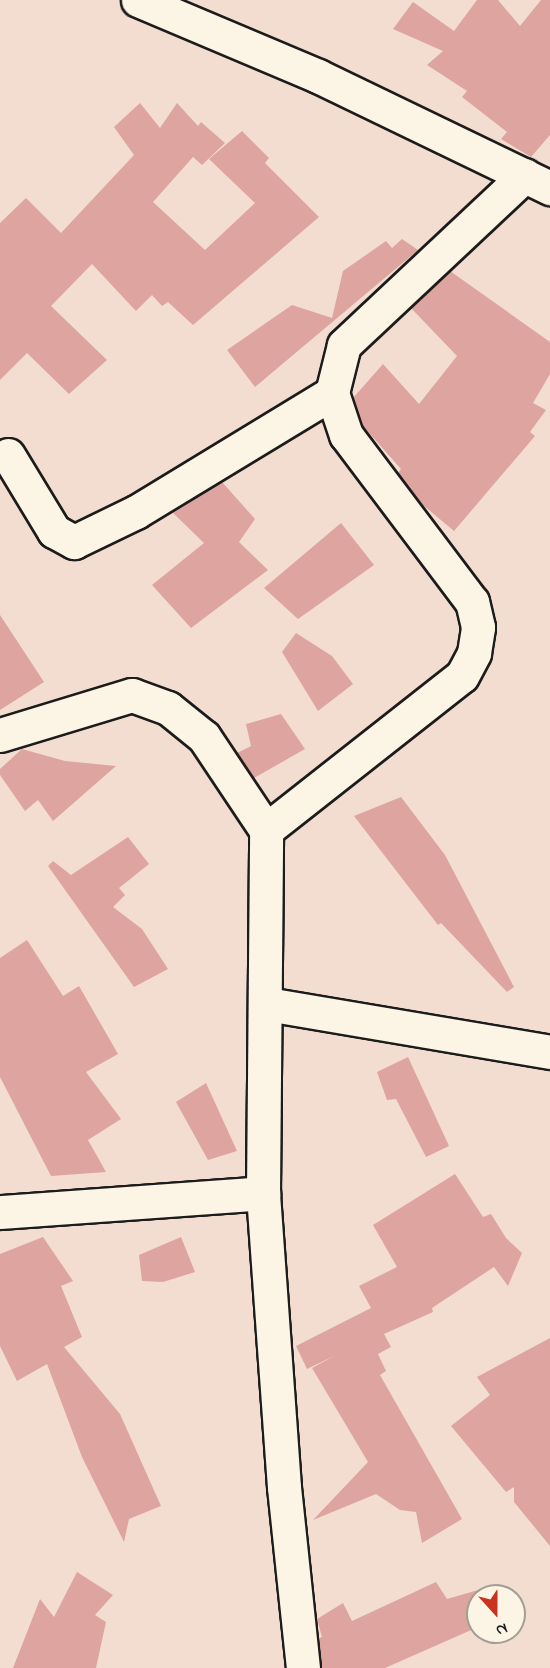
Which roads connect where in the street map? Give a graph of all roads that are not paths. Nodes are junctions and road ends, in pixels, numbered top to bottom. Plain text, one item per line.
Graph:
1 (138, 0) edge
2 (538, 181) edge
3 (332, 393) junction
4 (8, 455) dead end
5 (0, 735) edge
6 (266, 830) junction
7 (267, 1004) junction
8 (550, 1052) edge
9 (263, 1193) junction
10 (0, 1212) edge
11 (303, 1668) edge

1 - 2 street
2 - 3 street
3 - 4 street
3 - 6 street
5 - 6 street
6 - 7 street
7 - 8 street
7 - 9 street
9 - 10 street
9 - 11 street

